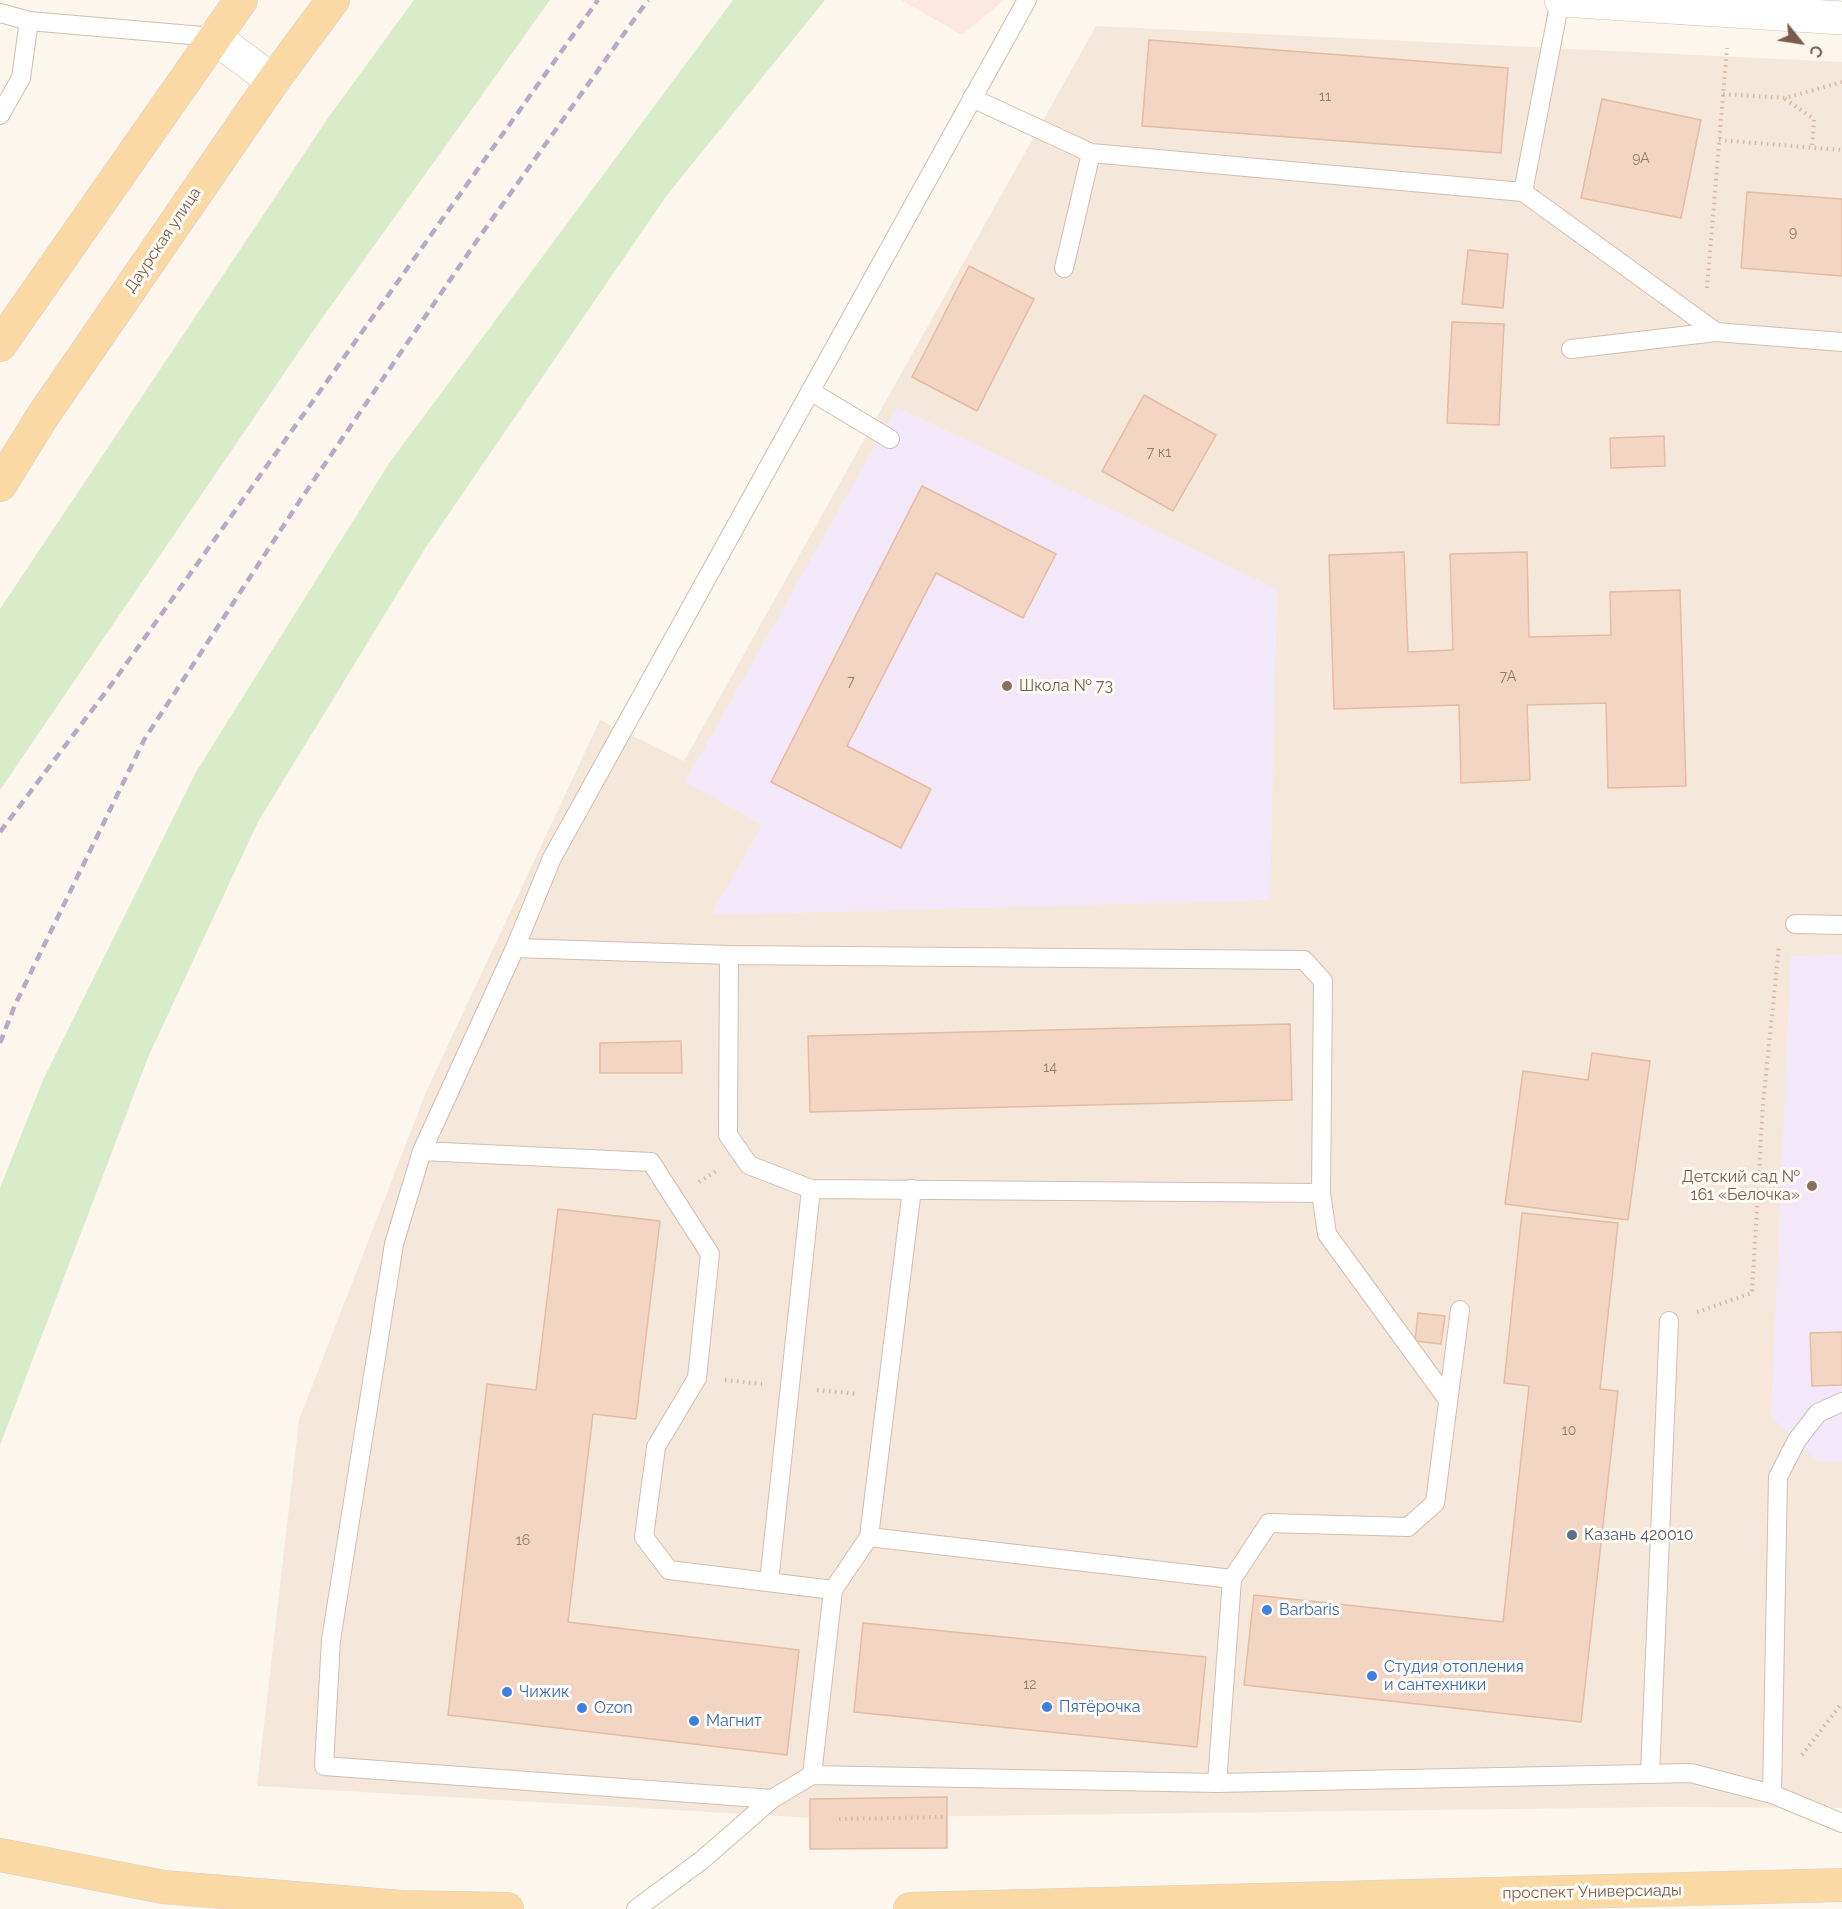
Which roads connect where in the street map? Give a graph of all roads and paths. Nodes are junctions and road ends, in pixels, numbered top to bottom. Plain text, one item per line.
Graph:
1 (241, 0) edge
2 (333, 0) edge
3 (1027, 0) edge
4 (1561, 0) edge
5 (1730, 11) junction
6 (0, 13) edge
7 (1842, 18) edge
8 (29, 21) junction
9 (0, 26) edge
10 (214, 37) junction
11 (273, 81) junction
12 (1842, 82) edge
13 (1723, 94) junction
14 (972, 98) junction
15 (1785, 98) junction
16 (0, 115) edge
17 (1719, 140) junction
18 (1812, 148) junction
19 (1842, 150) edge
20 (1091, 153) junction
21 (1523, 192) junction
22 (1064, 268) dead end
23 (1710, 328) junction
24 (1842, 342) edge
25 (0, 345) edge
26 (1570, 349) dead end
27 (810, 391) junction
28 (890, 439) dead end
29 (0, 485) edge
30 (1795, 924) joint
31 (1842, 925) edge
32 (515, 948) junction
33 (729, 955) junction
34 (422, 1151) junction
35 (742, 1155) junction
36 (811, 1189) junction
37 (912, 1189) junction
38 (1321, 1193) junction
39 (674, 1198) junction
40 (1460, 1310) dead end
41 (1669, 1321) joint
42 (1448, 1400) junction
43 (1842, 1402) edge
44 (869, 1537) junction
45 (1232, 1579) junction
46 (769, 1582) junction
47 (833, 1590) junction
48 (1842, 1703) edge
49 (1650, 1774) junction
50 (812, 1775) junction
51 (1217, 1783) junction
52 (1772, 1794) junction
53 (772, 1799) junction
54 (947, 1817) dead end
55 (839, 1819) dead end
56 (1842, 1823) edge
57 (0, 1855) edge
58 (1842, 1885) edge
59 (507, 1909) edge
60 (636, 1909) edge
61 (910, 1909) edge

1 - 10 main road
2 - 11 main road, Даурская улица
3 - 14 lane
4 - 5 street
4 - 21 lane
5 - 7 street
5 - 13 path
6 - 8 lane
8 - 9 lane
8 - 10 lane
8 - 16 lane
10 - 11 street
10 - 25 main road
11 - 29 main road, Даурская улица
12 - 15 path
13 - 15 path
13 - 17 path
14 - 20 lane
14 - 27 lane
15 - 18 path
17 - 18 path
17 - 23 path
18 - 19 path
20 - 21 lane
20 - 22 lane
21 - 23 lane
23 - 24 lane
23 - 26 lane
27 - 28 lane
27 - 32 lane
30 - 31 lane
30 - 41 path
32 - 33 lane
32 - 34 lane
33 - 35 lane
33 - 38 lane
34 - 39 lane
34 - 53 lane
35 - 36 lane
35 - 39 path
36 - 37 lane
36 - 46 lane
37 - 38 lane
37 - 44 lane
38 - 42 lane
39 - 46 lane
40 - 42 lane
41 - 49 lane
42 - 45 lane
43 - 52 lane
44 - 45 lane
44 - 47 lane
45 - 51 lane
46 - 47 lane
47 - 50 lane
48 - 52 path
49 - 51 lane
49 - 52 lane
50 - 51 lane
50 - 53 lane
52 - 56 lane
53 - 60 lane
54 - 55 path
57 - 59 main road
58 - 61 main road, проспект Универсиады

